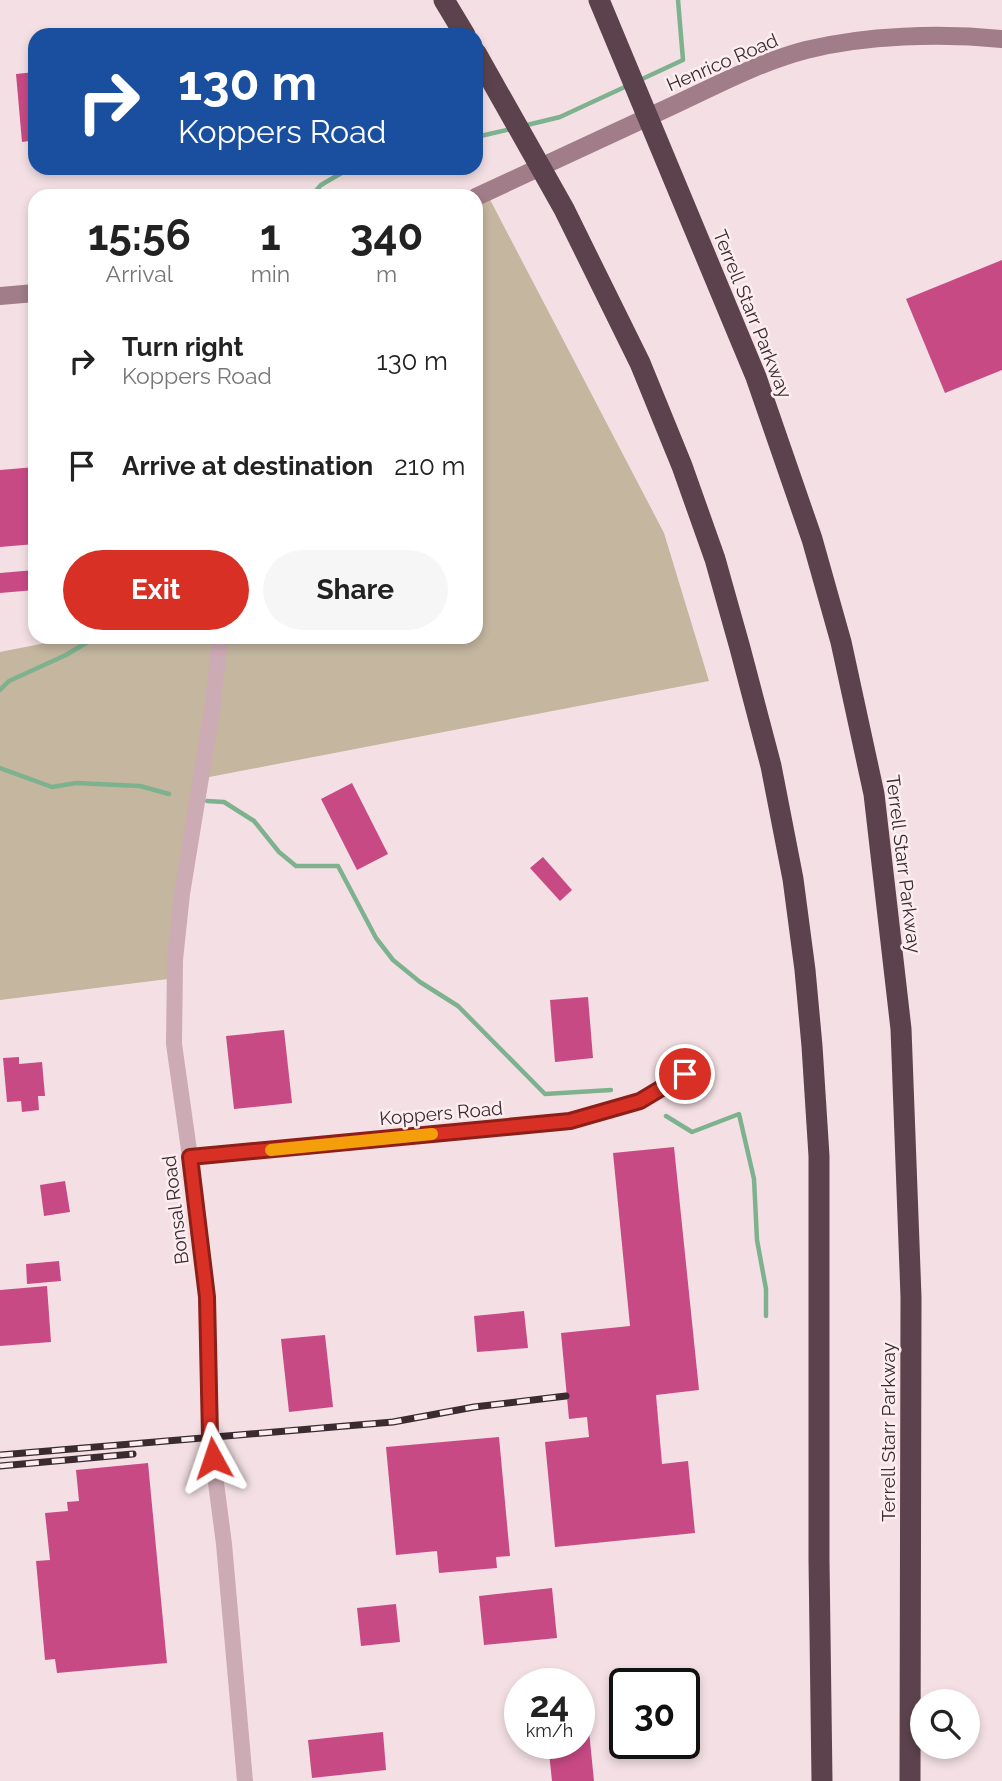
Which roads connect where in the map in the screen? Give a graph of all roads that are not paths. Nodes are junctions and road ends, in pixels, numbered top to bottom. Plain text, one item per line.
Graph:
1 (444, 0) edge
2 (599, 0) edge
3 (461, 28) edge
4 (1002, 39) edge
5 (483, 65) edge
6 (483, 194) edge
7 (28, 294) edge
8 (0, 296) edge
9 (219, 644) edge
10 (685, 1074) dead end
11 (190, 1157) junction
12 (245, 1781) edge
13 (821, 1781) edge
14 (910, 1781) edge

1 - 3 highway
2 - 14 highway, Terrell Starr Parkway
4 - 6 street, Henrico Road
5 - 13 highway
7 - 8 street
9 - 11 street, Bonsal Road
10 - 11 street, Koppers Road
11 - 12 street, Bonsal Road

